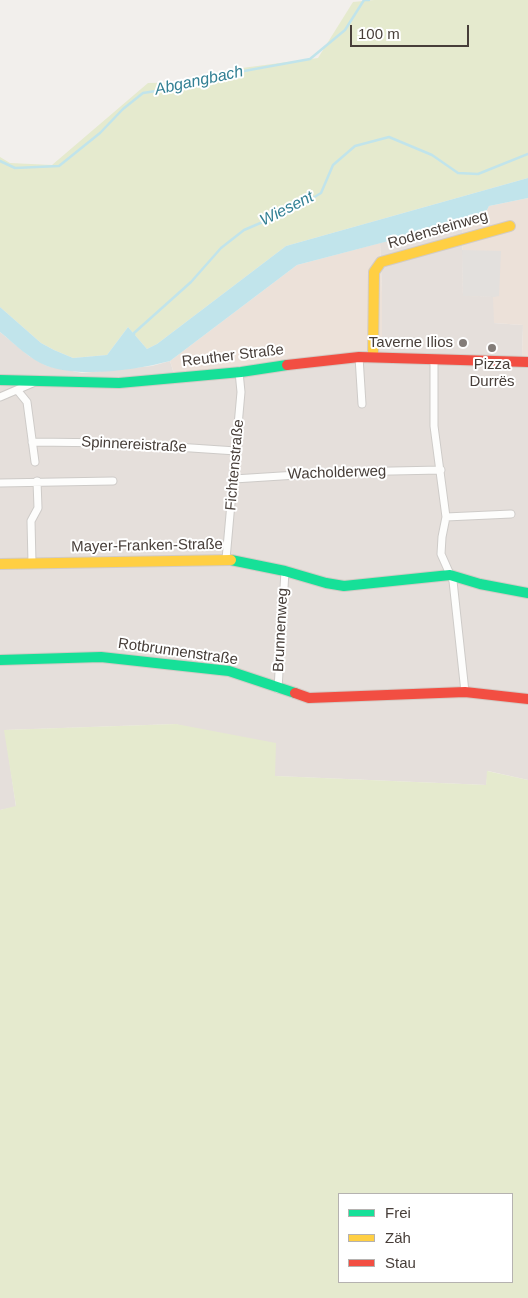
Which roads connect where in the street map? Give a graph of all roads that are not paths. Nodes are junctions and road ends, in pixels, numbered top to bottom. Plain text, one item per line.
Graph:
1 (510, 226) dead end
2 (359, 356) junction
3 (373, 356) junction
4 (434, 360) junction
5 (528, 362) edge
6 (240, 372) junction
7 (0, 380) edge
8 (35, 382) junction
9 (18, 391) junction
10 (0, 397) edge
11 (362, 404) dead end
12 (32, 442) junction
13 (236, 451) junction
14 (35, 462) dead end
15 (441, 470) junction
16 (234, 479) junction
17 (37, 481) junction
18 (113, 481) dead end
19 (0, 483) edge
20 (511, 514) dead end
21 (446, 517) junction
22 (226, 558) junction
23 (32, 563) junction
24 (0, 564) edge
25 (285, 571) junction
26 (450, 575) junction
27 (528, 593) edge
28 (0, 660) edge
29 (278, 688) junction
30 (465, 692) junction
31 (528, 699) edge

1 - 3 street, Rodensteinweg
2 - 3 street, Reuther Straße
2 - 6 street, Reuther Straße
2 - 11 street
3 - 4 street, Reuther Straße
4 - 5 street, Reuther Straße
4 - 15 street
6 - 8 street, Reuther Straße
6 - 13 street, Fichtenstraße
7 - 8 street, Reuther Straße
8 - 9 street, Reuther Straße
9 - 10 street, Reuther Straße
9 - 12 street
12 - 13 street, Spinnereistraße
12 - 14 street
13 - 16 street, Fichtenstraße
15 - 16 street, Wacholderweg
15 - 21 street
16 - 22 street, Fichtenstraße
17 - 18 street
17 - 19 street
17 - 23 street
20 - 21 street
21 - 26 street
22 - 23 street, Mayer-Franken-Straße
22 - 25 street, Mayer-Franken-Straße
23 - 24 street, Mayer-Franken-Straße
25 - 26 street, Mayer-Franken-Straße
25 - 29 street, Brunnenweg
26 - 27 street, Mayer-Franken-Straße
26 - 30 street
28 - 29 street, Rotbrunnenstraße
29 - 30 street, Rotbrunnenstraße
30 - 31 street, Rotbrunnenstraße

